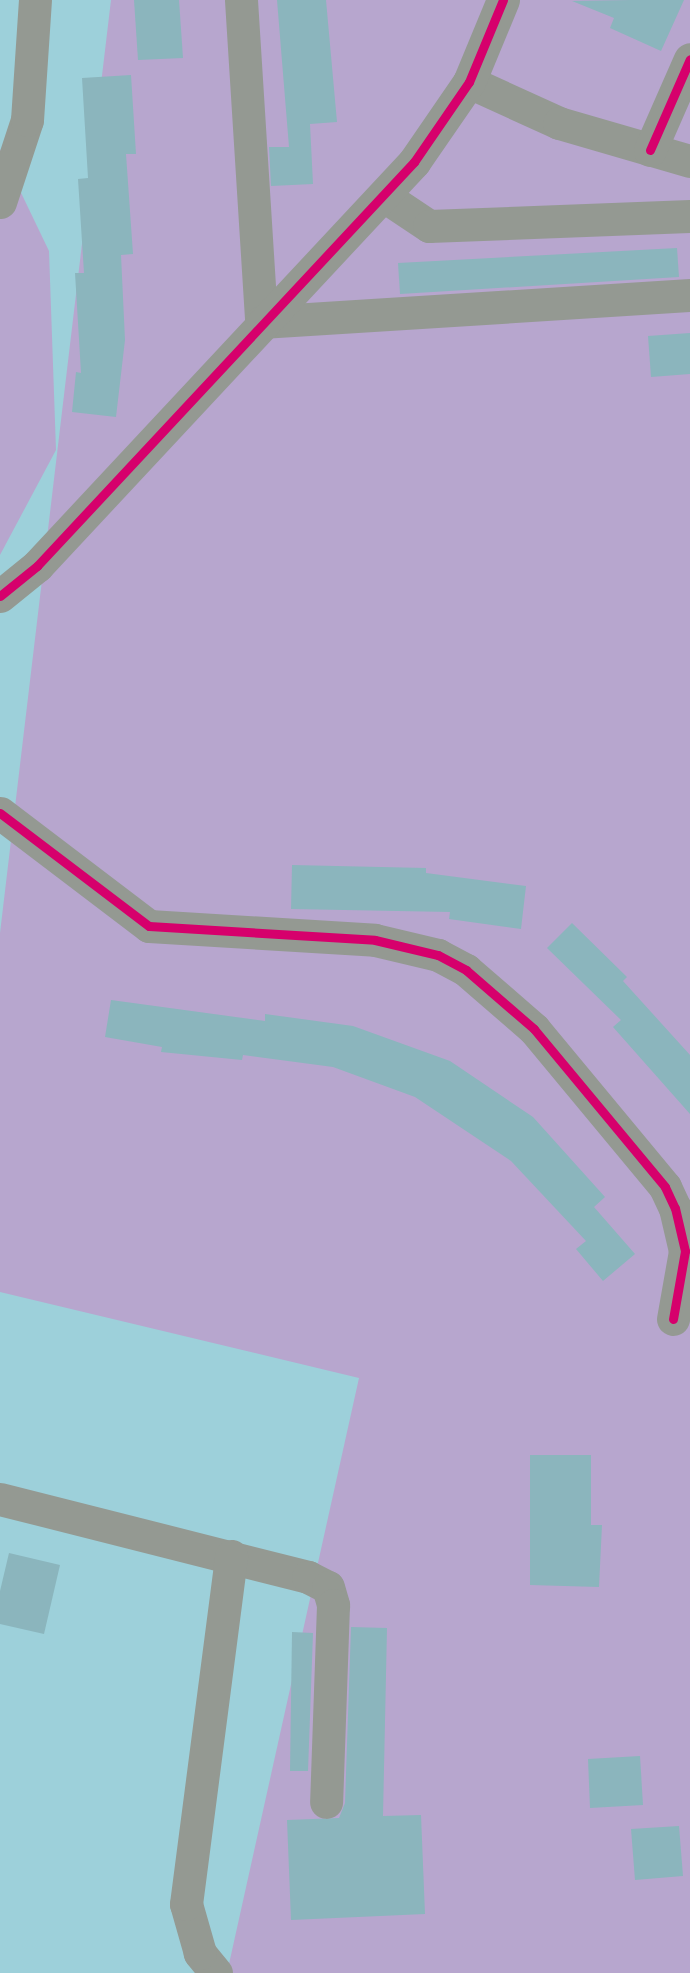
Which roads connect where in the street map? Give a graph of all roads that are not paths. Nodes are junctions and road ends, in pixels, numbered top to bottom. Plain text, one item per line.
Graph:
1 (35, 0) edge
2 (241, 0) edge
3 (503, 0) edge
4 (690, 59) edge
5 (469, 82) junction
6 (650, 150) junction
7 (690, 161) edge
8 (384, 196) junction
9 (0, 202) edge
10 (690, 216) edge
11 (690, 295) edge
12 (261, 322) junction
13 (0, 596) edge
14 (0, 813) edge
15 (673, 1319) dead end
16 (0, 1499) edge
17 (231, 1556) junction
18 (326, 1802) dead end
19 (216, 1973) edge

1 - 9 street
2 - 12 street
3 - 5 street
4 - 6 street
5 - 6 street
5 - 8 street
6 - 7 street
8 - 10 street
8 - 12 street
11 - 12 street
12 - 13 street
14 - 15 street
16 - 17 street
17 - 18 street
17 - 19 street

